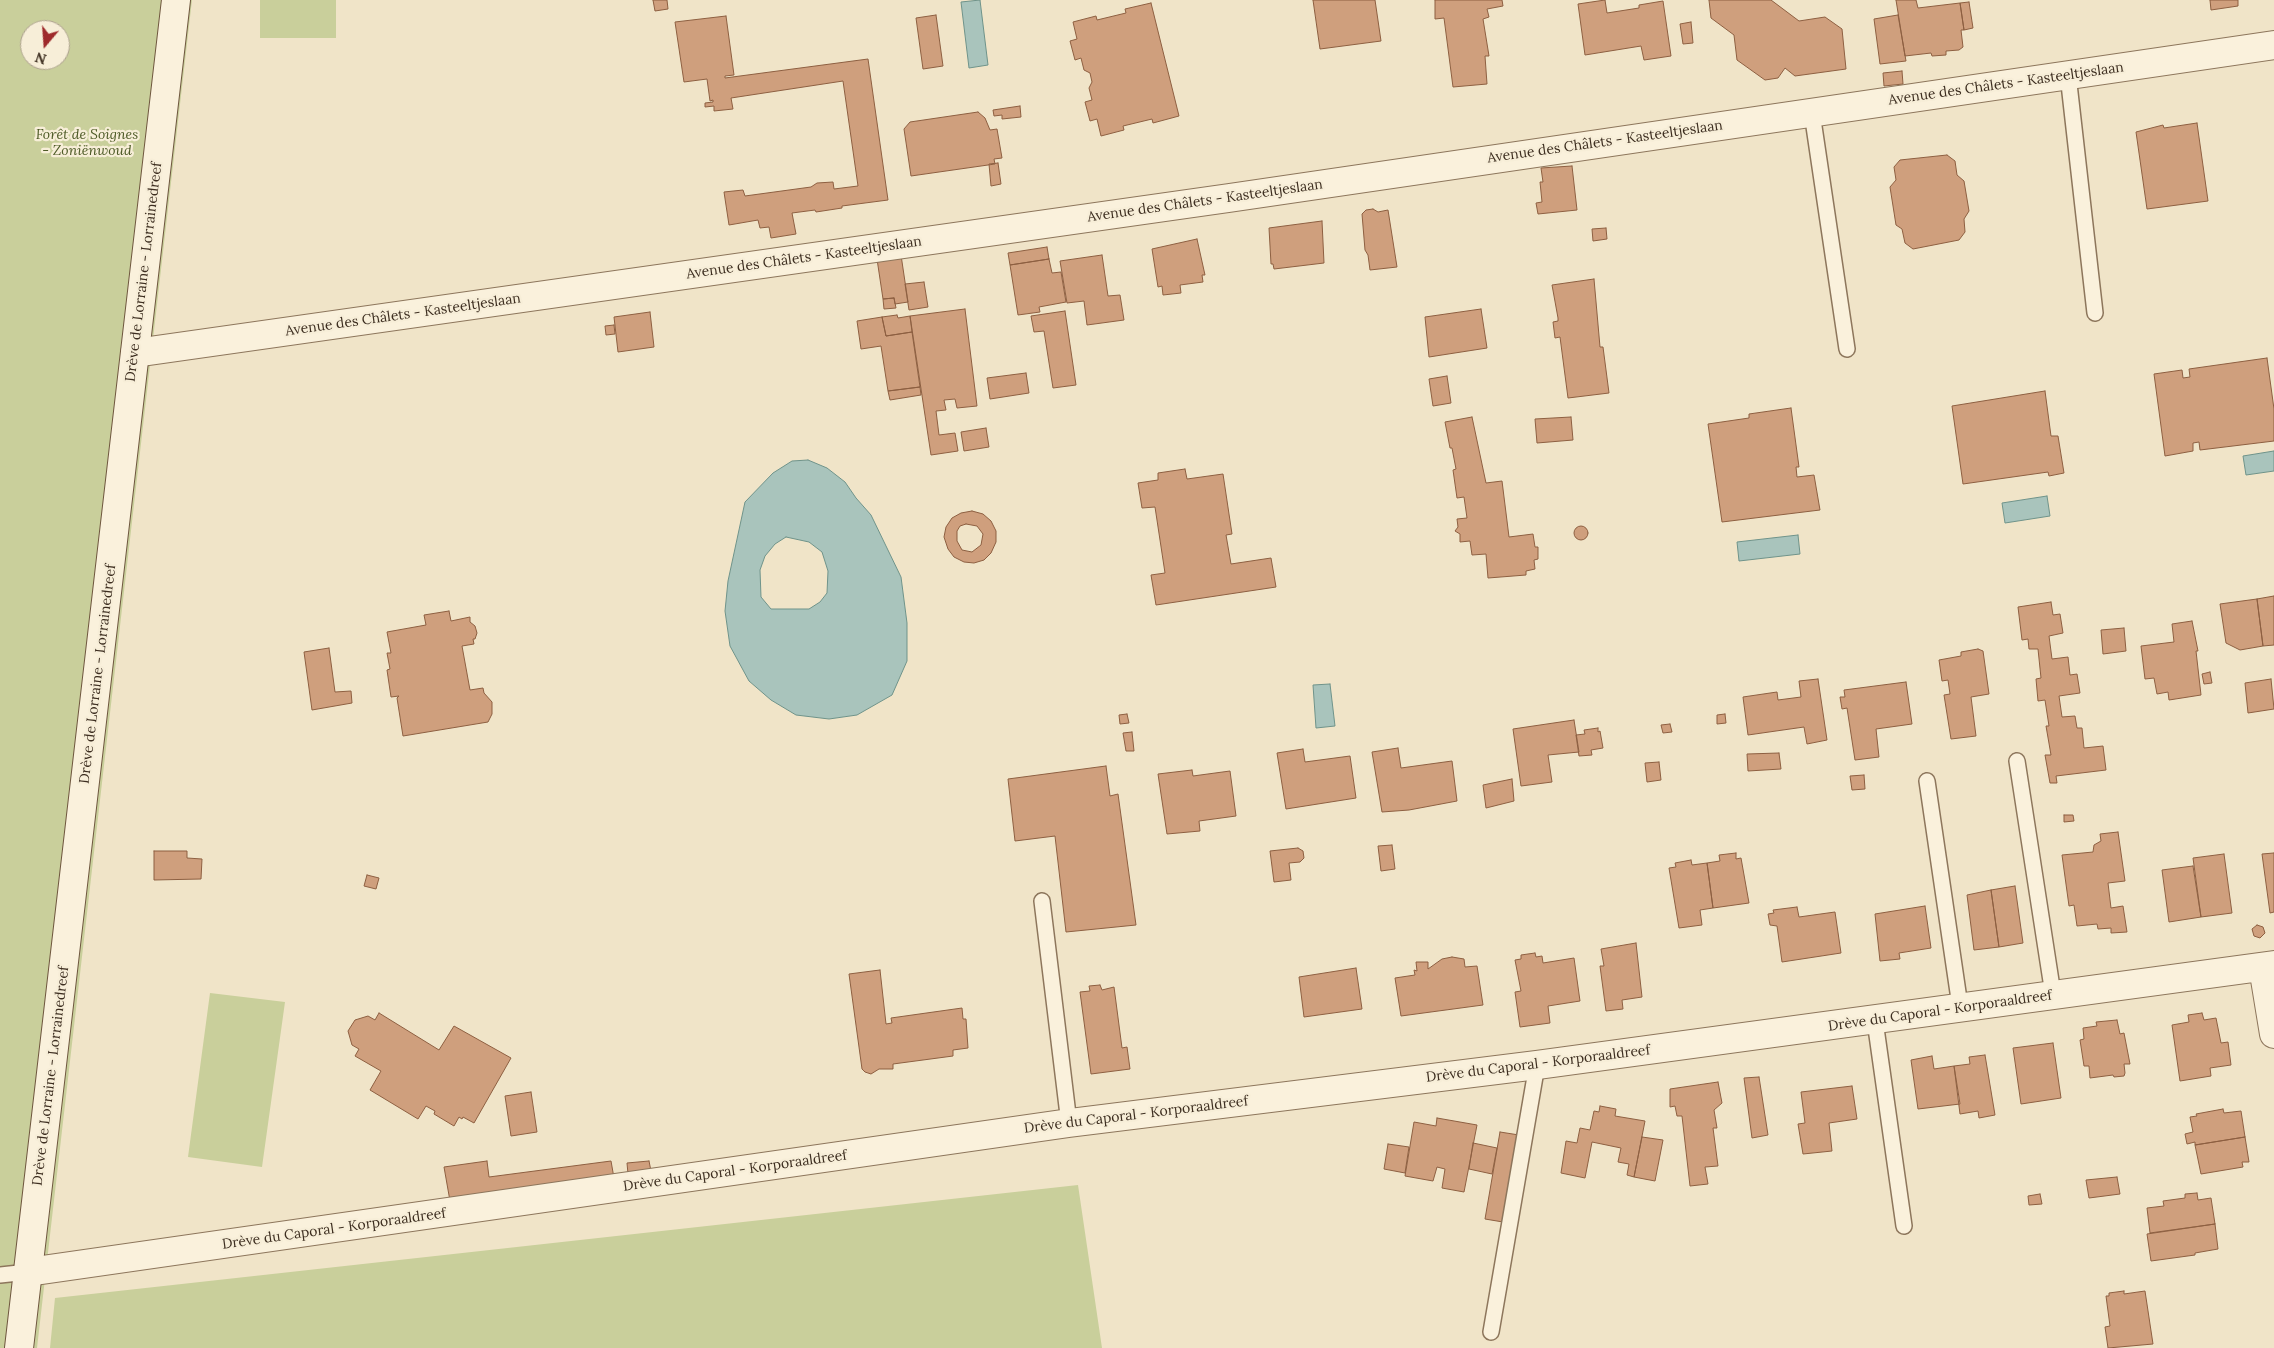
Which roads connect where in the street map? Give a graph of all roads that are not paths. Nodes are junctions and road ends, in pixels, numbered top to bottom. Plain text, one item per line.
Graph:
1 (176, 0) edge
2 (2274, 45) edge
3 (2068, 75) junction
4 (1812, 113) junction
5 (2095, 313) dead end
6 (1847, 349) dead end
7 (135, 352) junction
8 (2017, 761) dead end
9 (1927, 781) dead end
10 (1042, 901) dead end
11 (2269, 966) edge
12 (2053, 994) junction
13 (1960, 1006) junction
14 (1875, 1021) junction
15 (2274, 1034) edge
16 (1537, 1065) junction
17 (1068, 1123) junction
18 (1904, 1226) dead end
19 (28, 1272) junction
20 (0, 1275) edge
21 (1491, 1332) dead end
22 (19, 1348) edge

1 - 7 street, Drève de Lorraine - Lorrainedreef
2 - 3 street, Avenue des Châlets - Kasteeltjeslaan
3 - 4 street, Avenue des Châlets - Kasteeltjeslaan
3 - 5 lane
4 - 6 lane
4 - 7 street, Avenue des Châlets - Kasteeltjeslaan
7 - 19 street, Drève de Lorraine - Lorrainedreef
8 - 12 lane
9 - 13 lane
10 - 17 lane
11 - 12 street, Drève du Caporal - Korporaaldreef
11 - 15 street
12 - 13 street, Drève du Caporal - Korporaaldreef
13 - 14 street, Drève du Caporal - Korporaaldreef
14 - 16 street, Drève du Caporal - Korporaaldreef
14 - 18 lane
16 - 17 street, Drève du Caporal - Korporaaldreef
16 - 21 lane
17 - 19 street, Drève du Caporal - Korporaaldreef
19 - 20 lane, Drève du Caporal - Korporaaldreef
19 - 22 street, Drève de Lorraine - Lorrainedreef

